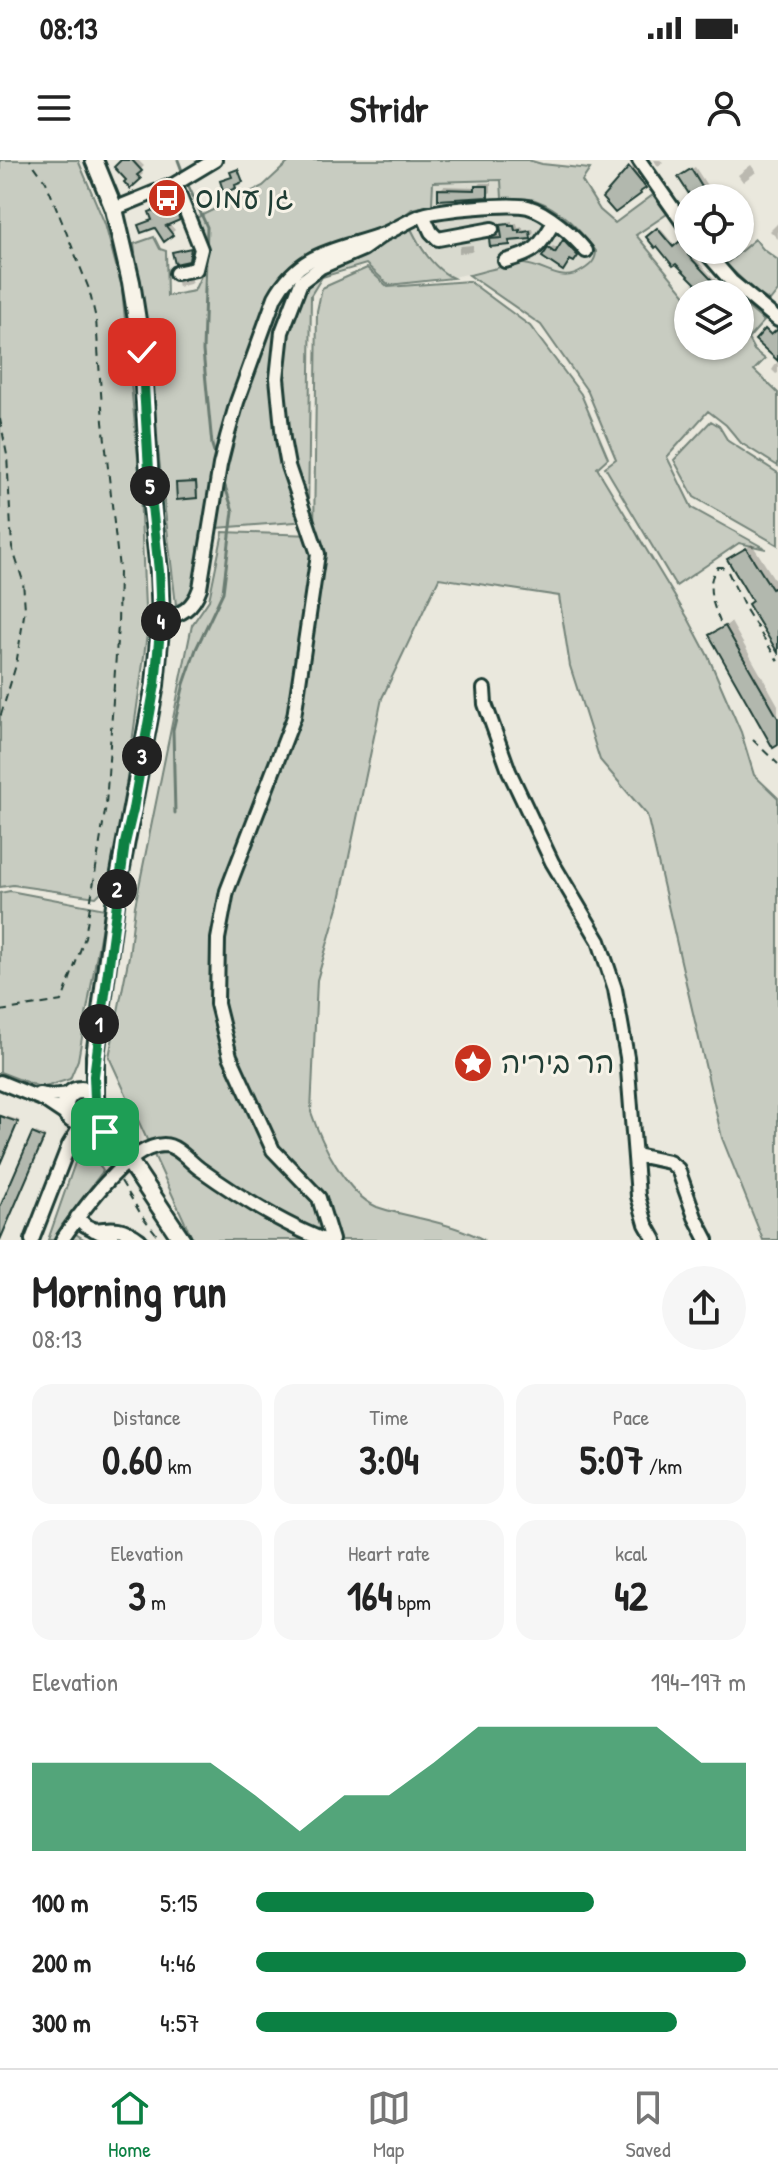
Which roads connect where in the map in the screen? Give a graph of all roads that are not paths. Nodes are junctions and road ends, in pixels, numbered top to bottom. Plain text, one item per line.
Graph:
1 (94, 160) edge
2 (215, 160) edge
3 (639, 160) edge
4 (175, 184) junction
5 (114, 209) junction
6 (674, 210) edge
7 (423, 215) junction
8 (554, 222) junction
9 (492, 229) dead end
10 (384, 234) junction
11 (586, 251) dead end
12 (505, 261) dead end
13 (716, 264) edge
14 (176, 273) dead end
15 (778, 320) edge
16 (161, 619) junction
17 (484, 689) dead end
18 (95, 1056) junction
19 (0, 1082) edge
20 (28, 1092) junction
21 (74, 1092) junction
22 (96, 1100) junction
23 (76, 1119) junction
24 (115, 1141) junction
25 (636, 1155) junction
26 (128, 1161) junction
27 (77, 1217) junction
28 (94, 1230) junction
29 (32, 1240) edge
30 (62, 1240) edge
31 (114, 1240) edge
32 (140, 1240) edge
33 (182, 1240) edge
34 (324, 1240) edge
35 (332, 1240) edge
36 (655, 1240) edge
37 (707, 1240) edge

1 - 5 main road
2 - 4 street
3 - 6 street
4 - 5 street
4 - 14 street
5 - 16 main road
7 - 8 street
7 - 9 street
7 - 10 street
8 - 11 street
8 - 12 street
10 - 16 street
10 - 35 street
13 - 15 street
16 - 18 main road
17 - 25 street
18 - 21 main road
18 - 22 main road
19 - 20 street
20 - 21 street
20 - 23 street
21 - 22 main road
21 - 23 main road
22 - 23 main road
22 - 24 main road
23 - 24 main road
23 - 29 street
24 - 26 main road
25 - 36 street
25 - 37 street
26 - 27 street
26 - 33 main road
26 - 34 street
27 - 28 street
27 - 30 street
28 - 31 street
28 - 32 street

